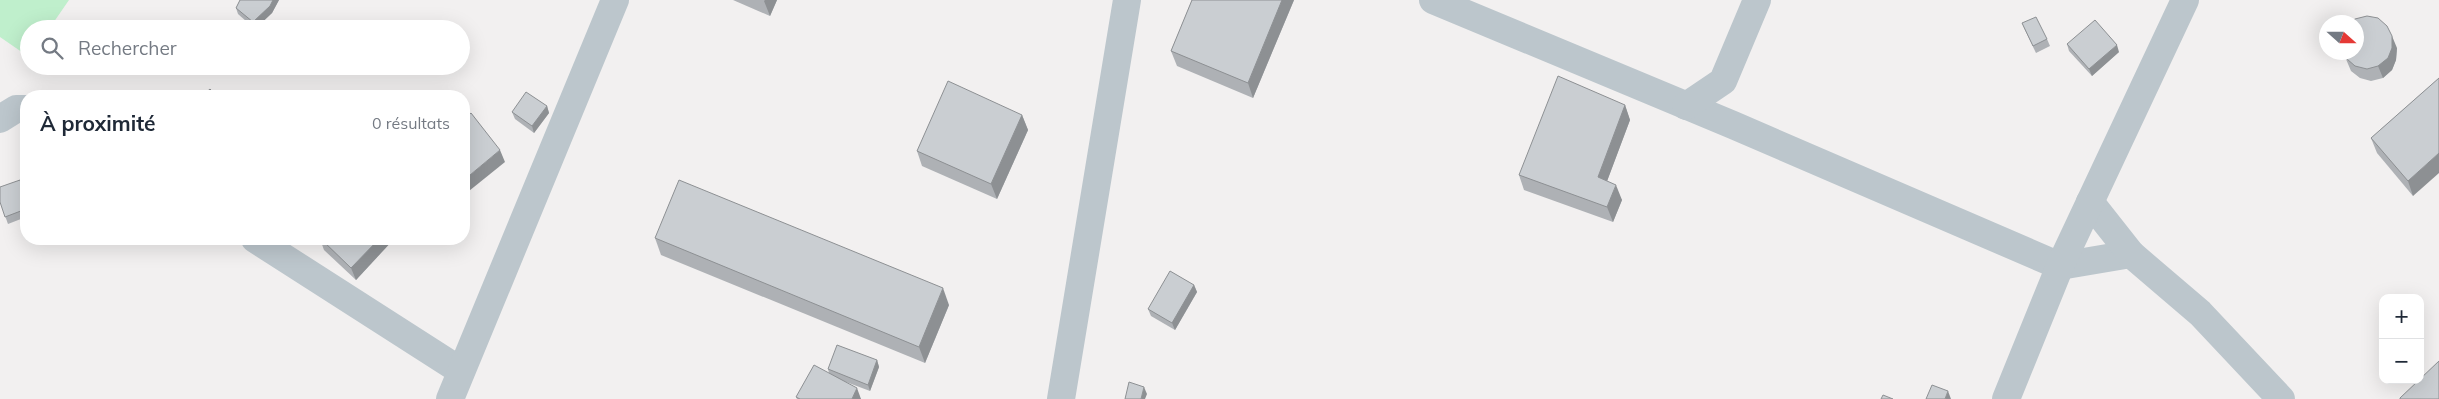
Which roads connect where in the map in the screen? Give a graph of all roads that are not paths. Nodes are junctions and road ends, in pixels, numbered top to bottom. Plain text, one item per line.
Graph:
1 (615, 0) edge
2 (1127, 0) edge
3 (1433, 0) edge
4 (1756, 0) edge
5 (2185, 0) edge
6 (1723, 81) junction
7 (1686, 106) junction
8 (1733, 125) junction
9 (2090, 202) junction
10 (264, 245) edge
11 (2131, 254) junction
12 (2060, 266) junction
13 (461, 371) junction
14 (450, 399) edge
15 (1060, 399) edge
16 (2006, 399) edge
17 (2281, 399) edge

1 - 13 street
2 - 15 street
3 - 7 street
4 - 6 street
5 - 9 street
6 - 7 street
6 - 8 street
7 - 8 street
8 - 12 street
9 - 11 street
9 - 12 street
10 - 13 street
11 - 12 street
11 - 17 street
12 - 16 street
13 - 14 street

